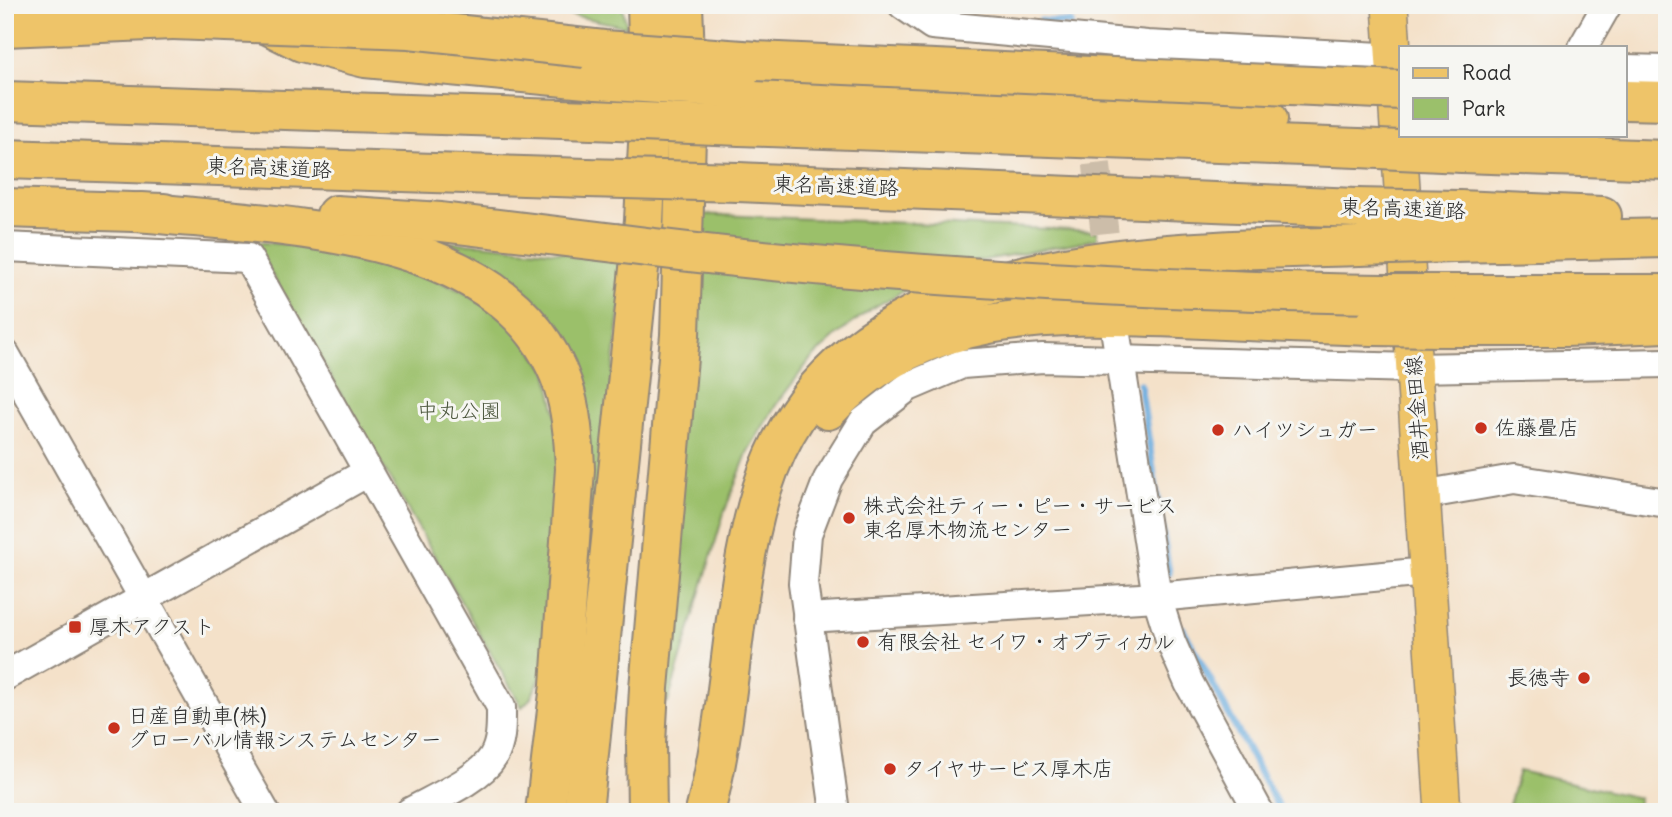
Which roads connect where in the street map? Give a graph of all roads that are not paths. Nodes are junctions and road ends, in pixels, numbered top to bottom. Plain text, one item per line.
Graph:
1 (235, 5) edge
2 (451, 5) edge
3 (683, 5) edge
4 (903, 5) edge
5 (1390, 5) edge
6 (1607, 5) edge
7 (646, 12) edge
8 (5, 27) edge
9 (1084, 38) junction
10 (1584, 46) edge
11 (1087, 67) dead end
12 (1398, 68) edge
13 (1626, 69) edge
14 (1667, 70) edge
15 (1399, 87) edge
16 (745, 92) junction
17 (1626, 100) edge
18 (5, 101) edge
19 (1667, 101) edge
20 (1399, 127) edge
21 (1356, 136) junction
22 (1402, 136) edge
23 (1544, 136) edge
24 (1667, 144) edge
25 (5, 159) edge
26 (1667, 160) edge
27 (5, 208) edge
28 (140, 212) junction
29 (1667, 218) edge
30 (1456, 227) junction
31 (1667, 238) edge
32 (5, 247) edge
33 (1667, 293) edge
34 (1439, 311) junction
35 (1667, 323) edge
36 (1118, 348) junction
37 (5, 354) edge
38 (1667, 363) edge
39 (1414, 368) junction
40 (368, 472) junction
41 (1422, 495) junction
42 (1667, 503) edge
43 (1427, 572) junction
44 (1157, 597) junction
45 (144, 598) junction
46 (739, 603) junction
47 (807, 618) junction
48 (5, 677) edge
49 (560, 685) junction
50 (729, 685) junction
51 (265, 812) edge
52 (410, 812) edge
53 (545, 812) edge
54 (575, 812) edge
55 (583, 812) edge
56 (647, 812) edge
57 (705, 812) edge
58 (727, 812) edge
59 (835, 812) edge
60 (1259, 812) edge
61 (1443, 812) edge

1 - 16 highway, bridge
2 - 16 highway, bridge
3 - 56 highway
4 - 9 street
5 - 12 main road, 酒井金田線
6 - 10 street
7 - 55 highway
8 - 16 highway, bridge
9 - 11 street
9 - 12 street
12 - 15 main road, 酒井金田線
12 - 16 highway, bridge
13 - 14 street
16 - 18 highway, bridge
16 - 21 highway
17 - 19 highway
20 - 21 highway
21 - 26 highway, bridge
22 - 39 main road, 酒井金田線
23 - 24 highway
25 - 30 highway, 東名高速道路, bridge
27 - 28 highway
28 - 34 highway, bridge
28 - 49 highway
29 - 30 highway, 東名高速道路
30 - 31 highway
30 - 46 highway, bridge
32 - 40 street
33 - 34 highway
34 - 35 highway
34 - 46 highway, bridge
36 - 39 street
36 - 44 street
36 - 47 street
37 - 45 street
38 - 39 street
39 - 41 main road, 酒井金田線
40 - 45 street
40 - 52 street
41 - 42 street
41 - 43 main road, 酒井金田線
43 - 44 street
43 - 61 main road, 酒井金田線
44 - 47 street
44 - 60 street
45 - 48 street
45 - 51 street
46 - 50 highway
47 - 59 street
49 - 53 highway
49 - 54 highway
50 - 57 highway
50 - 58 highway

